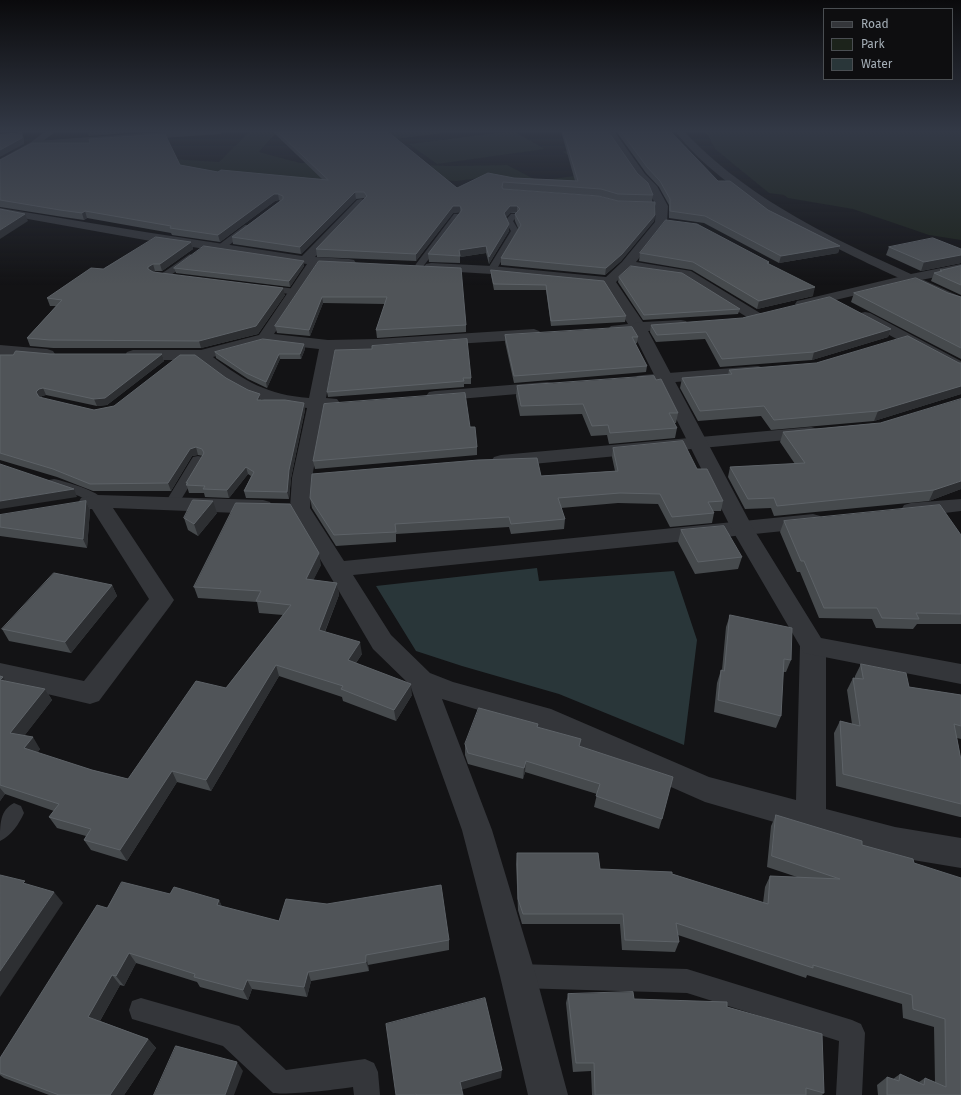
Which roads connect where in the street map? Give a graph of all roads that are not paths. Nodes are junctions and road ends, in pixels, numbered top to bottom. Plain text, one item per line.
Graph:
1 (647, 182) edge
2 (736, 182) edge
3 (361, 202) edge
4 (0, 211) edge
5 (457, 216) edge
6 (514, 216) edge
7 (256, 221) edge
8 (661, 222) junction
9 (676, 224) edge
10 (205, 246) junction
11 (220, 248) junction
12 (310, 261) junction
13 (360, 263) edge
14 (404, 265) edge
15 (627, 265) junction
16 (419, 266) junction
17 (961, 268) edge
18 (492, 270) junction
19 (180, 278) edge
20 (911, 278) junction
21 (609, 282) junction
22 (258, 287) edge
23 (816, 290) dead end
24 (296, 292) junction
25 (830, 297) junction
26 (961, 302) edge
27 (792, 306) edge
28 (770, 312) edge
29 (755, 316) junction
30 (733, 320) edge
31 (697, 323) edge
32 (638, 327) junction
33 (598, 330) edge
34 (551, 333) edge
35 (264, 338) junction
36 (906, 338) junction
37 (328, 345) junction
38 (885, 345) edge
39 (0, 350) edge
40 (60, 354) edge
41 (121, 355) edge
42 (181, 355) junction
43 (201, 356) junction
44 (168, 365) edge
45 (961, 368) edge
46 (774, 369) edge
47 (664, 379) junction
48 (625, 382) edge
49 (561, 386) edge
50 (419, 397) edge
51 (348, 402) edge
52 (316, 404) junction
53 (830, 431) edge
54 (698, 444) junction
55 (198, 460) edge
56 (484, 462) edge
57 (42, 479) edge
58 (98, 501) junction
59 (172, 503) junction
60 (961, 505) edge
61 (69, 506) edge
62 (300, 508) junction
63 (891, 512) edge
64 (836, 518) edge
65 (742, 528) junction
66 (338, 569) junction
67 (813, 646) junction
68 (0, 673) edge
69 (961, 674) edge
70 (421, 680) junction
71 (14, 814) dead end
72 (811, 819) junction
73 (0, 831) edge
74 (961, 853) edge
75 (518, 976) junction
76 (141, 1010) dead end
77 (367, 1095) edge
78 (548, 1095) edge
79 (849, 1095) edge

1 - 8 street
2 - 20 street
3 - 12 street
4 - 10 street
5 - 16 lane
6 - 18 lane
7 - 11 lane
8 - 9 street
8 - 15 street
10 - 11 street
10 - 19 lane
11 - 12 street
12 - 13 street
12 - 24 street
14 - 16 street
15 - 21 street
15 - 29 street
16 - 18 street
17 - 20 street
18 - 21 street
20 - 25 street
20 - 26 street
21 - 32 street
22 - 24 lane
23 - 25 street
24 - 35 street
25 - 27 street
25 - 36 street
28 - 29 street
29 - 30 street
31 - 32 street
32 - 33 street
32 - 47 street
34 - 37 street
35 - 37 street
35 - 43 street
36 - 38 street
36 - 45 street
37 - 52 street
39 - 40 street
41 - 42 street
42 - 43 street
42 - 44 lane
43 - 52 street
46 - 47 street
47 - 48 street
47 - 54 street
49 - 50 street
51 - 52 street
52 - 62 street
53 - 54 street
54 - 56 street
54 - 65 street
55 - 59 lane
57 - 58 lane
58 - 59 street
58 - 61 street
58 - 68 street
59 - 62 street
60 - 63 street
62 - 66 street
64 - 65 street
65 - 66 street
65 - 67 street
66 - 70 street
67 - 69 street
67 - 72 street
70 - 72 street
70 - 75 street
71 - 73 lane
72 - 74 street
75 - 78 street
75 - 79 lane
76 - 77 lane

